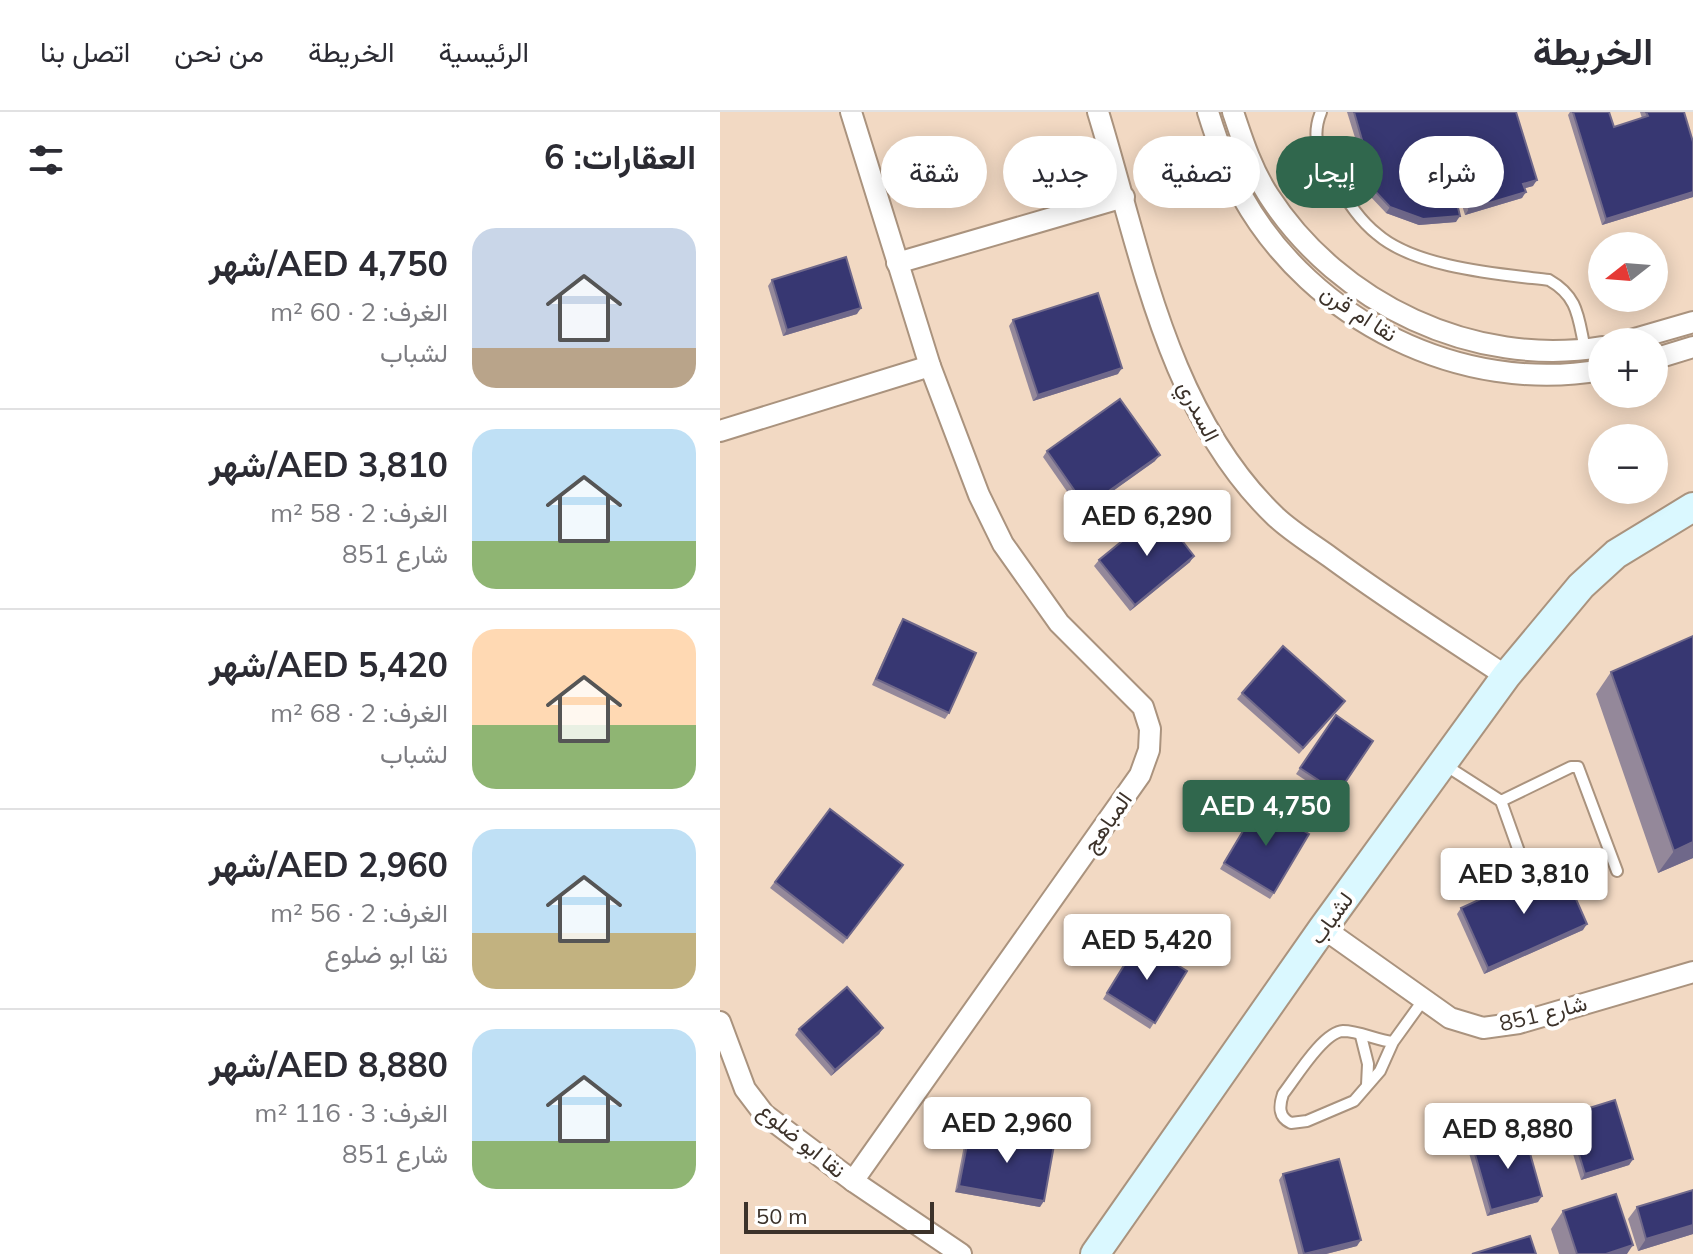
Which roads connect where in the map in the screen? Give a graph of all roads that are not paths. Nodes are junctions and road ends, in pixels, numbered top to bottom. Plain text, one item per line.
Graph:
1 (851, 112) edge
2 (1098, 112) edge
3 (1208, 112) edge
4 (1233, 112) edge
5 (1321, 112) edge
6 (1124, 197) junction
7 (897, 263) junction
8 (1693, 322) edge
9 (1668, 329) edge
10 (1588, 334) edge
11 (1693, 347) edge
12 (1588, 348) edge
13 (1668, 355) edge
14 (930, 366) junction
15 (1588, 371) edge
16 (720, 431) edge
17 (1693, 507) edge
18 (1506, 676) junction
19 (1444, 764) junction
20 (1501, 801) junction
21 (1522, 860) dead end
22 (1617, 871) dead end
23 (1323, 928) junction
24 (1693, 972) edge
25 (1424, 999) junction
26 (720, 1022) edge
27 (1361, 1036) junction
28 (1393, 1042) junction
29 (1367, 1087) junction
30 (853, 1181) junction
31 (961, 1254) edge
32 (1095, 1254) edge

1 - 7 street, المباهج
2 - 6 street, السدري
3 - 15 street, نقا ام قرن
4 - 12 street, نقا ام قرن
5 - 10 lane
6 - 7 street
6 - 18 street, السدري
7 - 14 street, المباهج
8 - 9 street
11 - 13 street
14 - 16 street
14 - 30 street, المباهج
17 - 18 street, لشباب
18 - 19 street, لشباب
19 - 20 lane
19 - 23 street, لشباب
20 - 21 lane
20 - 22 lane
23 - 25 street, شارع 851
23 - 32 street, لشباب
24 - 25 street, شارع 851
25 - 28 lane
26 - 30 street, نقا ابو ضلوع
27 - 28 lane
27 - 29 lane
27 - 29 lane
28 - 29 lane
30 - 31 street, نقا ابو ضلوع

